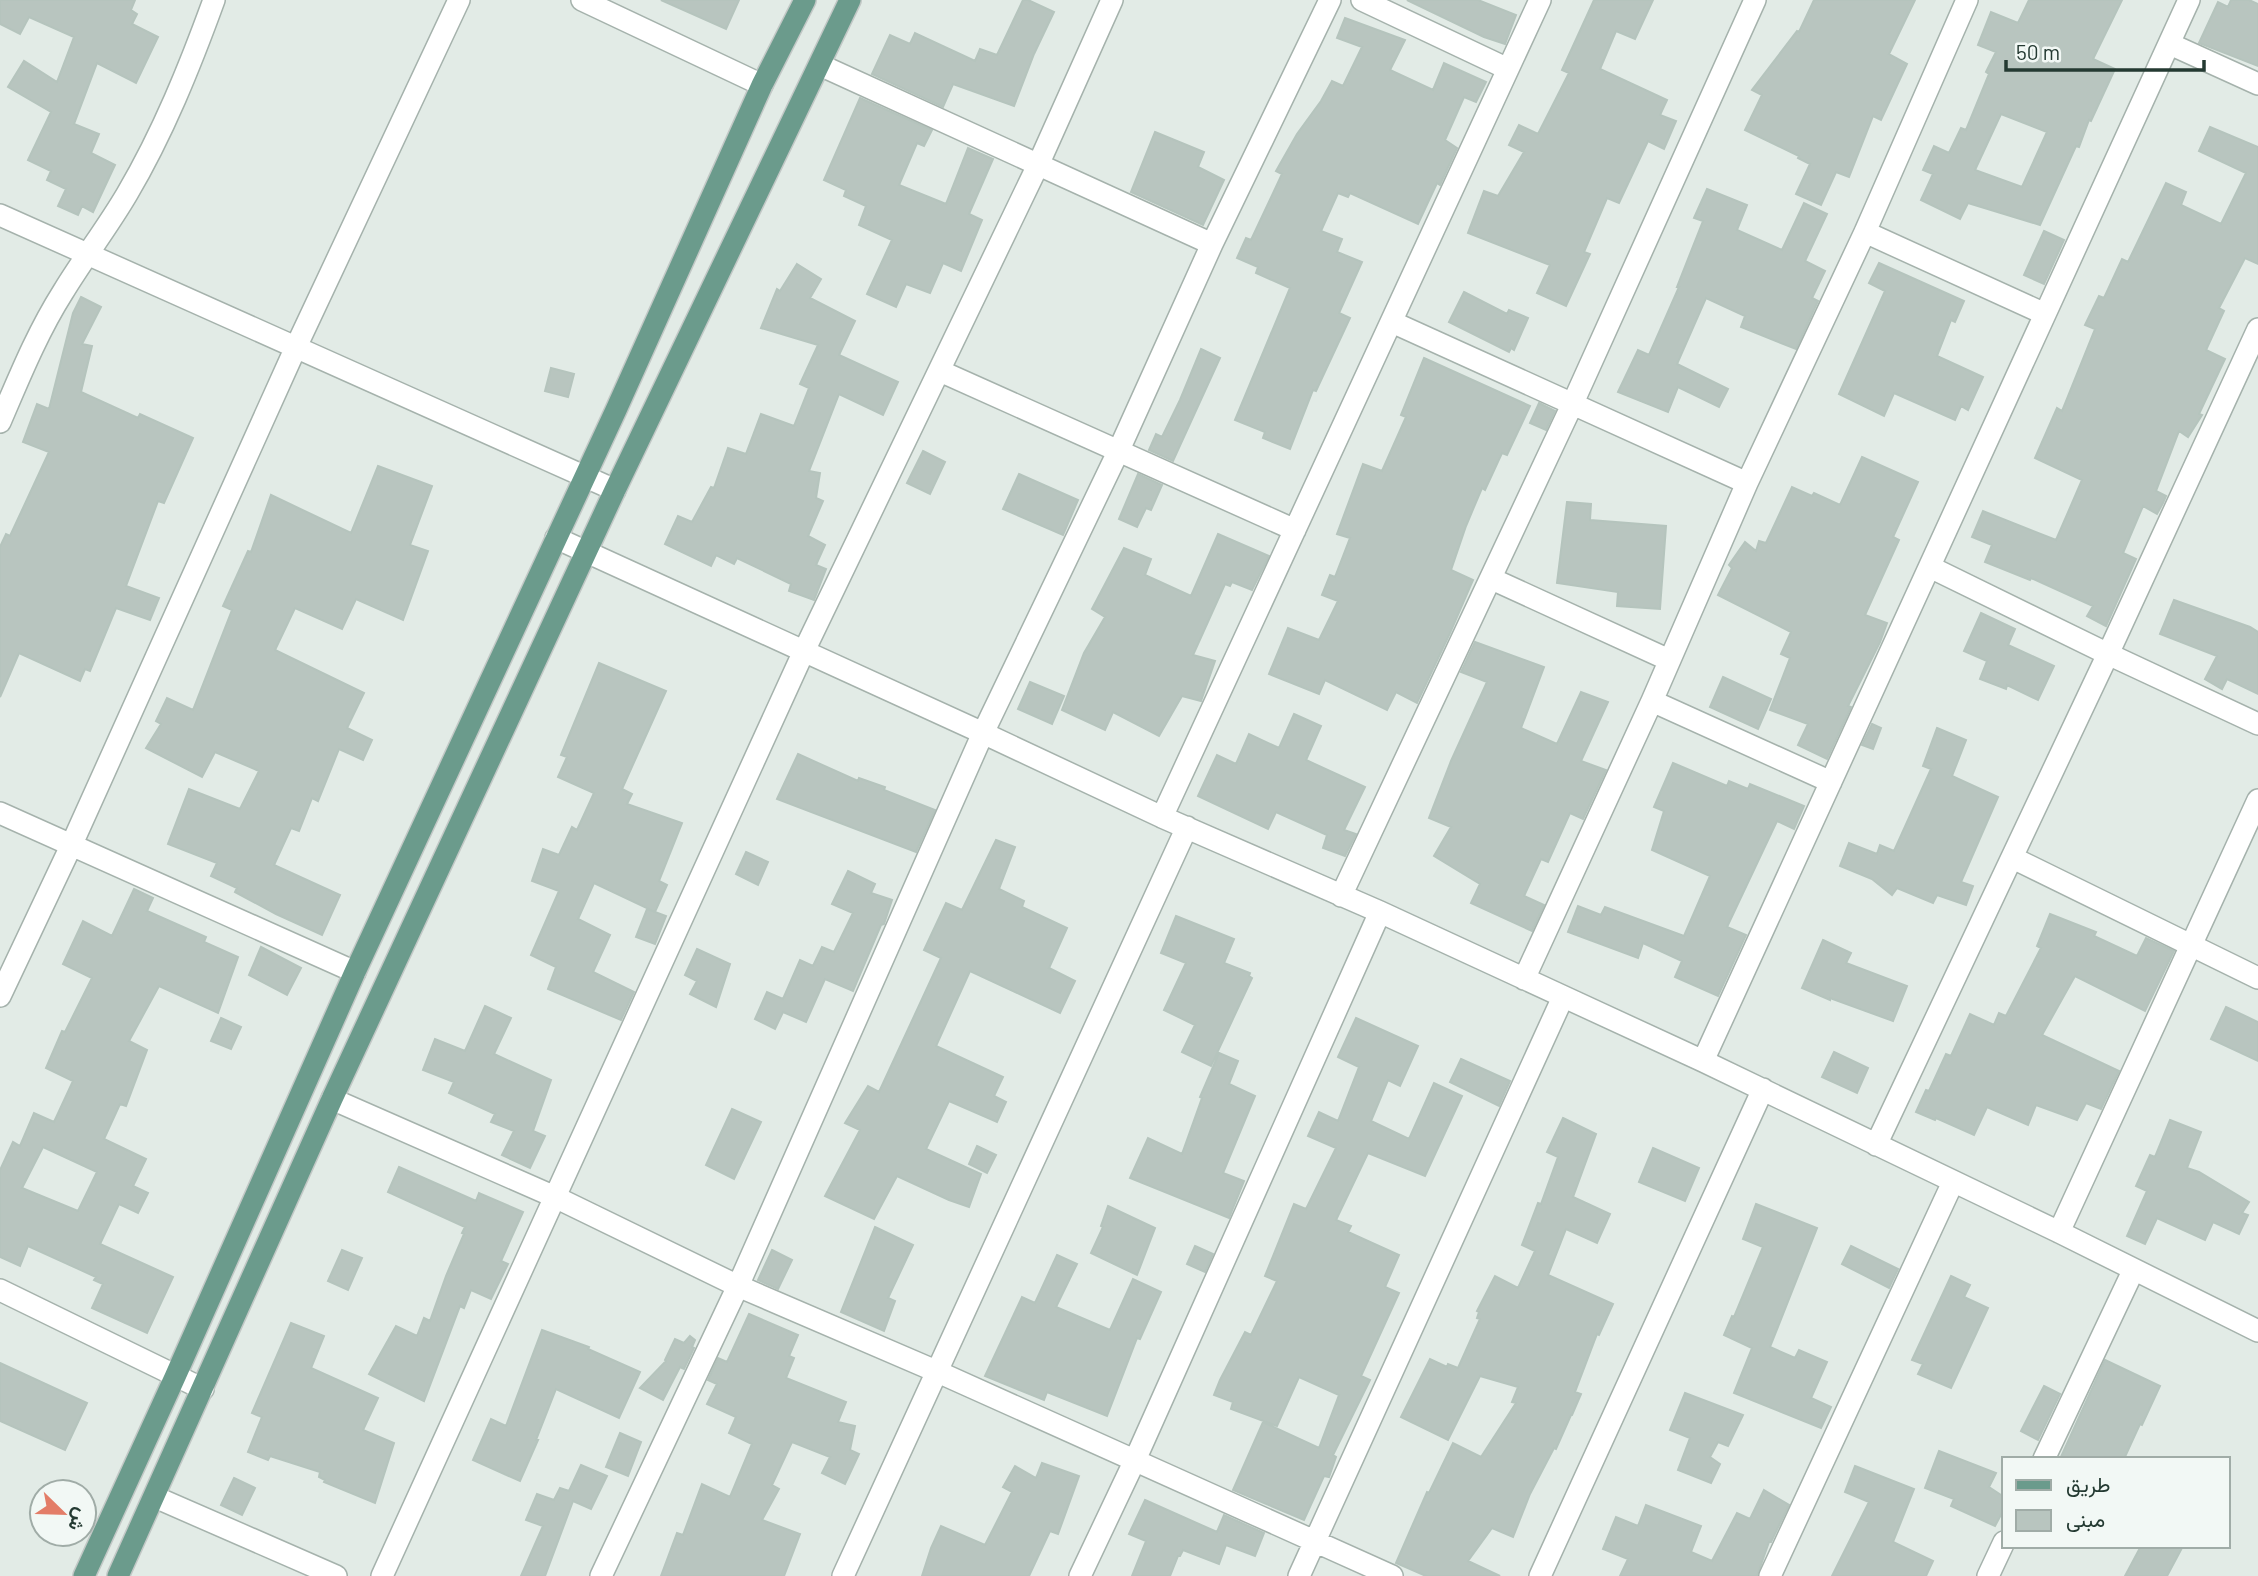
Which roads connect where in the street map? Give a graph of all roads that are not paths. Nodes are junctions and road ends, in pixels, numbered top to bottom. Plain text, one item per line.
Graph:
1 (214, 0) edge
2 (459, 0) edge
3 (582, 0) edge
4 (805, 0) edge
5 (850, 0) edge
6 (1112, 0) edge
7 (1330, 0) edge
8 (1362, 0) edge
9 (1540, 0) edge
10 (1755, 0) edge
11 (1967, 0) edge
12 (2189, 0) edge
13 (2170, 44) junction
14 (820, 65) junction
15 (1508, 69) junction
16 (2258, 84) edge
17 (762, 85) junction
18 (1038, 165) junction
19 (0, 215) edge
20 (1865, 232) junction
21 (1212, 244) junction
22 (88, 256) junction
23 (2045, 314) junction
24 (1392, 322) junction
25 (2258, 329) edge
26 (296, 347) junction
27 (940, 370) junction
28 (1572, 405) junction
29 (0, 422) edge
30 (1118, 452) junction
31 (584, 476) junction
32 (1747, 483) junction
33 (615, 490) junction
34 (1295, 530) junction
35 (556, 538) junction
36 (587, 553) junction
37 (1930, 567) junction
38 (1492, 579) junction
39 (804, 651) junction
40 (2108, 654) junction
41 (1669, 660) junction
42 (1652, 701) junction
43 (2258, 724) edge
44 (984, 733) junction
45 (1831, 782) junction
46 (2258, 800) edge
47 (0, 813) edge
48 (1162, 817) junction
49 (1187, 827) junction
50 (71, 846) junction
51 (2013, 858) junction
52 (1341, 896) junction
53 (1380, 912) junction
54 (2192, 946) junction
55 (355, 972) junction
56 (2258, 978) edge
57 (1524, 979) junction
58 (0, 996) edge
59 (1563, 997) junction
60 (1703, 1061) junction
61 (1763, 1089) junction
62 (332, 1099) junction
63 (1877, 1145) junction
64 (1953, 1182) junction
65 (555, 1197) junction
66 (2059, 1232) junction
67 (2133, 1270) junction
68 (738, 1286) junction
69 (0, 1290) edge
70 (2258, 1331) edge
71 (938, 1372) junction
72 (176, 1377) junction
73 (203, 1389) junction
74 (2044, 1457) edge
75 (1135, 1460) junction
76 (155, 1497) junction
77 (1315, 1541) junction
78 (2002, 1546) edge
79 (84, 1576) edge
80 (118, 1576) edge
81 (336, 1576) edge
82 (382, 1576) edge
83 (600, 1576) edge
84 (843, 1576) edge
85 (1080, 1576) edge
86 (1299, 1576) edge
87 (1392, 1576) edge
88 (1540, 1576) edge
89 (1770, 1576) edge
90 (1988, 1576) edge

1 - 22 street
2 - 26 street
3 - 17 street
4 - 17 main road
5 - 14 main road
6 - 18 street
7 - 21 street
8 - 15 street
9 - 15 street
10 - 28 street
11 - 20 street
12 - 13 street
13 - 16 street
13 - 23 street
14 - 18 street
14 - 33 main road
15 - 24 street
17 - 31 main road
18 - 21 street
18 - 27 street
19 - 22 street
20 - 23 street
20 - 32 street
21 - 30 street
22 - 26 street
22 - 29 street
23 - 37 street
24 - 28 street
24 - 34 street
25 - 40 street
26 - 31 street
26 - 50 street
27 - 30 street
27 - 39 street
28 - 32 street
28 - 38 street
30 - 34 street
30 - 44 street
31 - 33 street
31 - 35 main road
32 - 41 street
33 - 36 main road
34 - 48 street
35 - 36 street
35 - 55 main road
36 - 39 street
36 - 62 main road
37 - 40 street
37 - 45 street
38 - 41 street
38 - 52 street
39 - 44 street
39 - 65 street
40 - 43 street
40 - 51 street
41 - 42 street
42 - 45 street
42 - 57 street
44 - 48 street
44 - 68 street
45 - 60 street
46 - 54 street
47 - 50 street
48 - 49 street
49 - 52 street
49 - 71 street
50 - 55 street
50 - 58 street
51 - 54 street
51 - 63 street
52 - 53 street
53 - 57 street
53 - 75 street
54 - 56 street
54 - 66 street
55 - 72 main road
57 - 59 street
59 - 60 street
59 - 77 street
60 - 61 street
61 - 63 street
61 - 88 street
62 - 65 street
62 - 73 main road
63 - 64 street
64 - 66 street
64 - 89 street
65 - 68 street
65 - 82 street
66 - 67 street
67 - 70 street
67 - 74 street
68 - 71 street
68 - 83 street
69 - 72 street
71 - 75 street
71 - 84 street
72 - 73 street
72 - 79 main road
73 - 76 main road
75 - 77 street
75 - 85 street
76 - 80 main road
76 - 81 street
77 - 86 street
77 - 87 street
78 - 90 street

